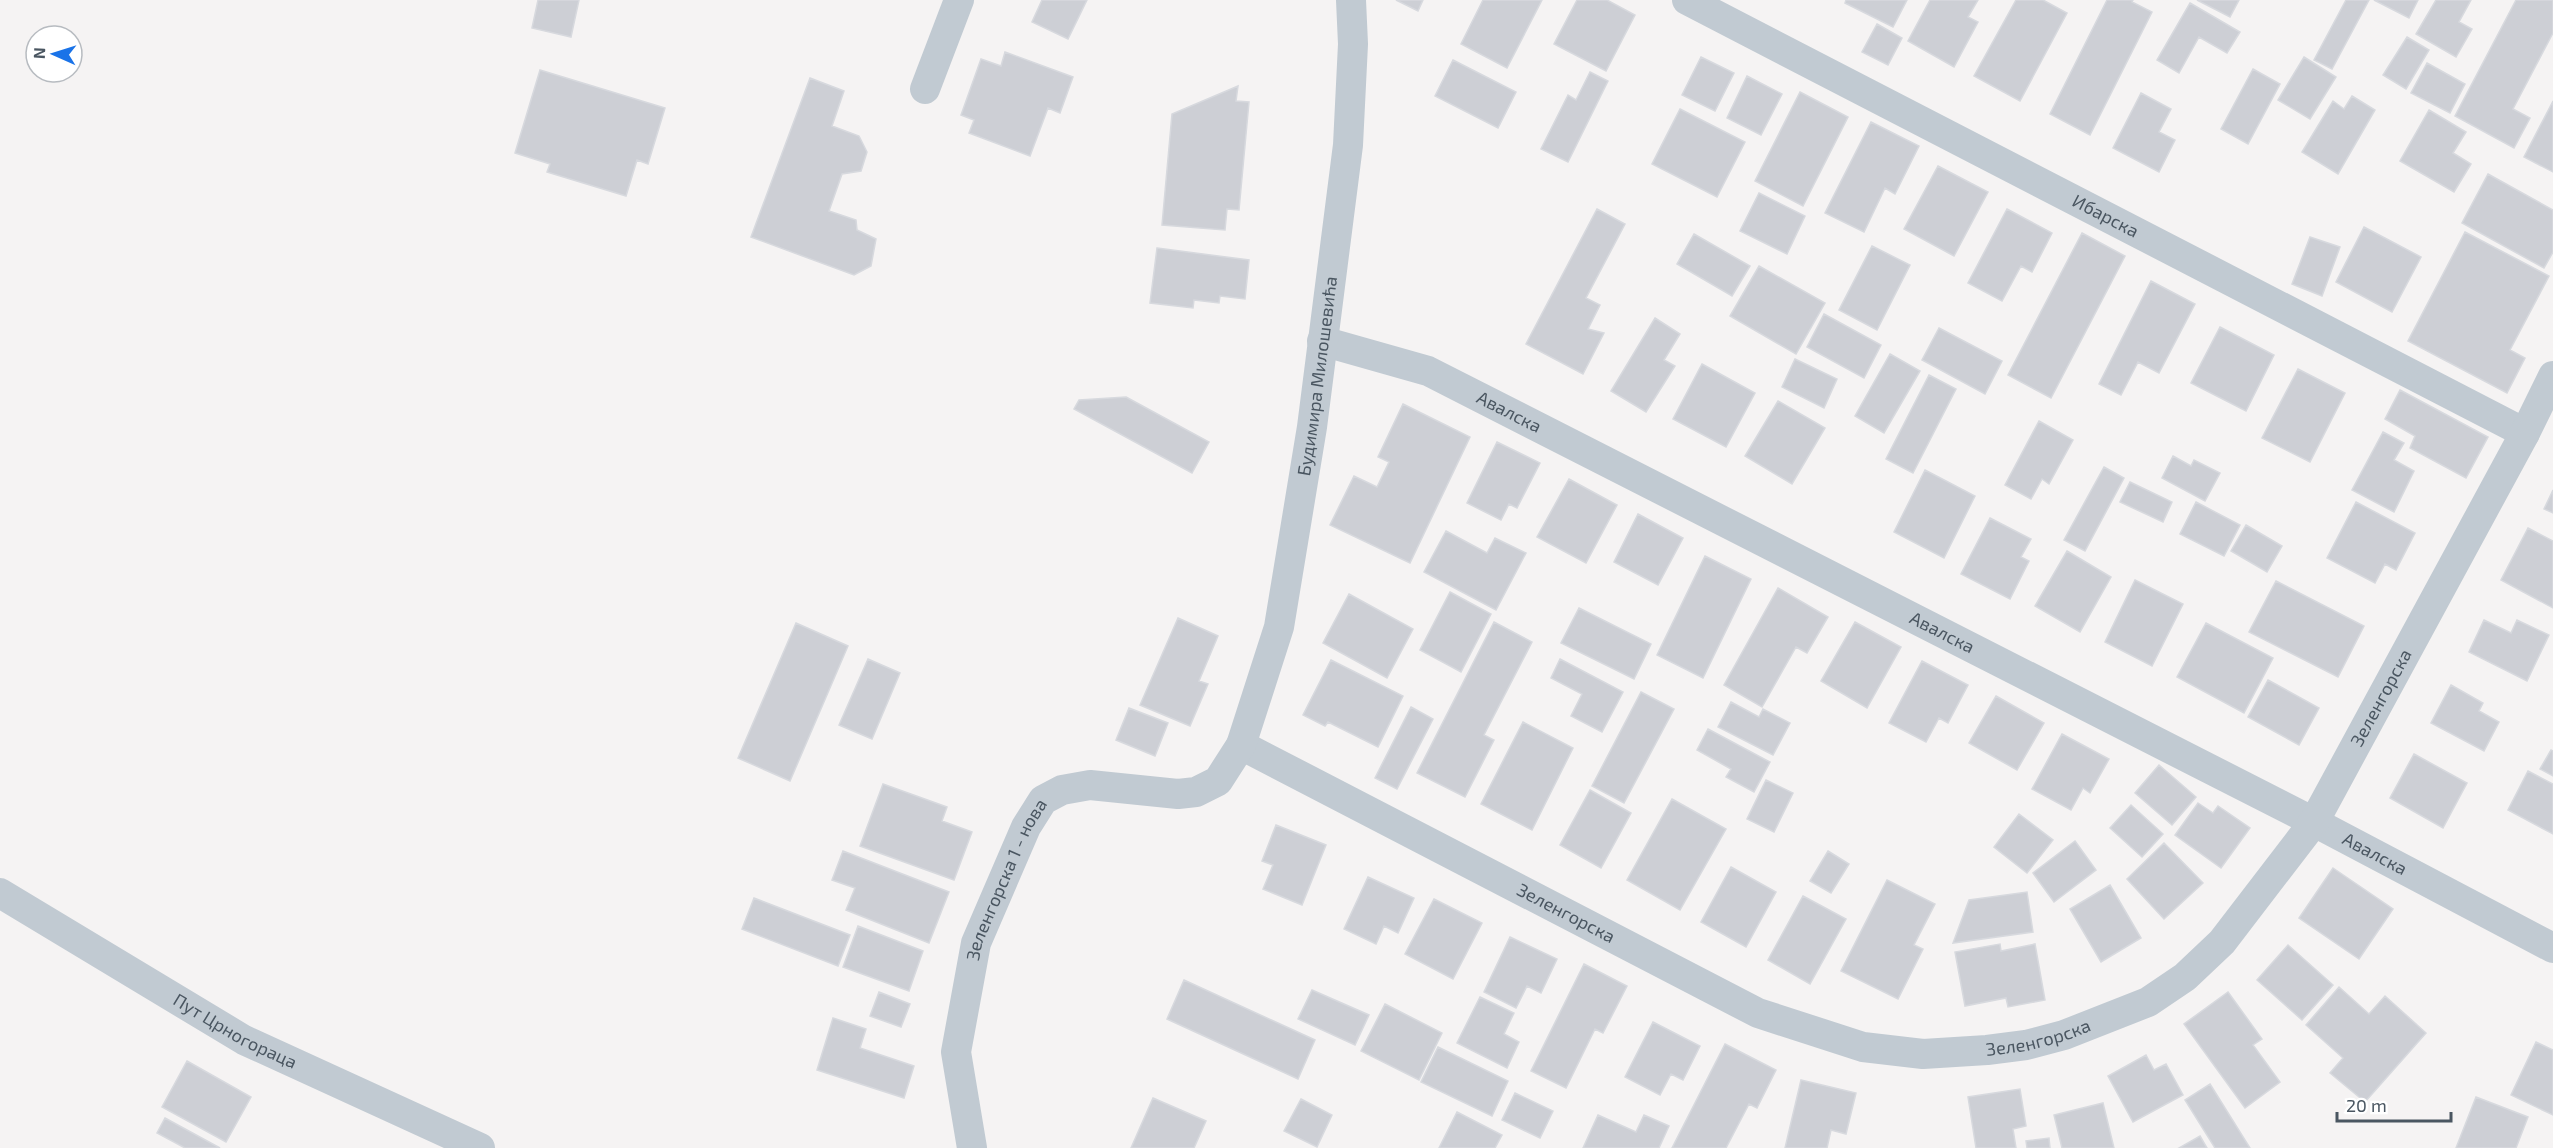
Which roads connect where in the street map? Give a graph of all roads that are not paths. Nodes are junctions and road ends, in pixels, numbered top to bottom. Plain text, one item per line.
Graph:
1 (959, 0) edge
2 (1351, 0) edge
3 (1687, 0) edge
4 (925, 89) dead end
5 (1322, 341) junction
6 (2553, 376) edge
7 (2525, 433) junction
8 (1241, 745) junction
9 (2314, 822) junction
10 (0, 893) edge
11 (2553, 948) edge
12 (480, 1148) edge
13 (972, 1148) edge

1 - 4 street
2 - 5 street, Будимира Милошевића
3 - 7 street, Ибарска
5 - 8 street, Будимира Милошевића
5 - 9 street, Авалска
6 - 7 street, Зеленгорска
7 - 9 street, Зеленгорска
8 - 9 street, Зеленгорска
8 - 13 street, Зеленгорска 1 - нова
9 - 11 street, Авалска
10 - 12 street, Пут Црногораца

